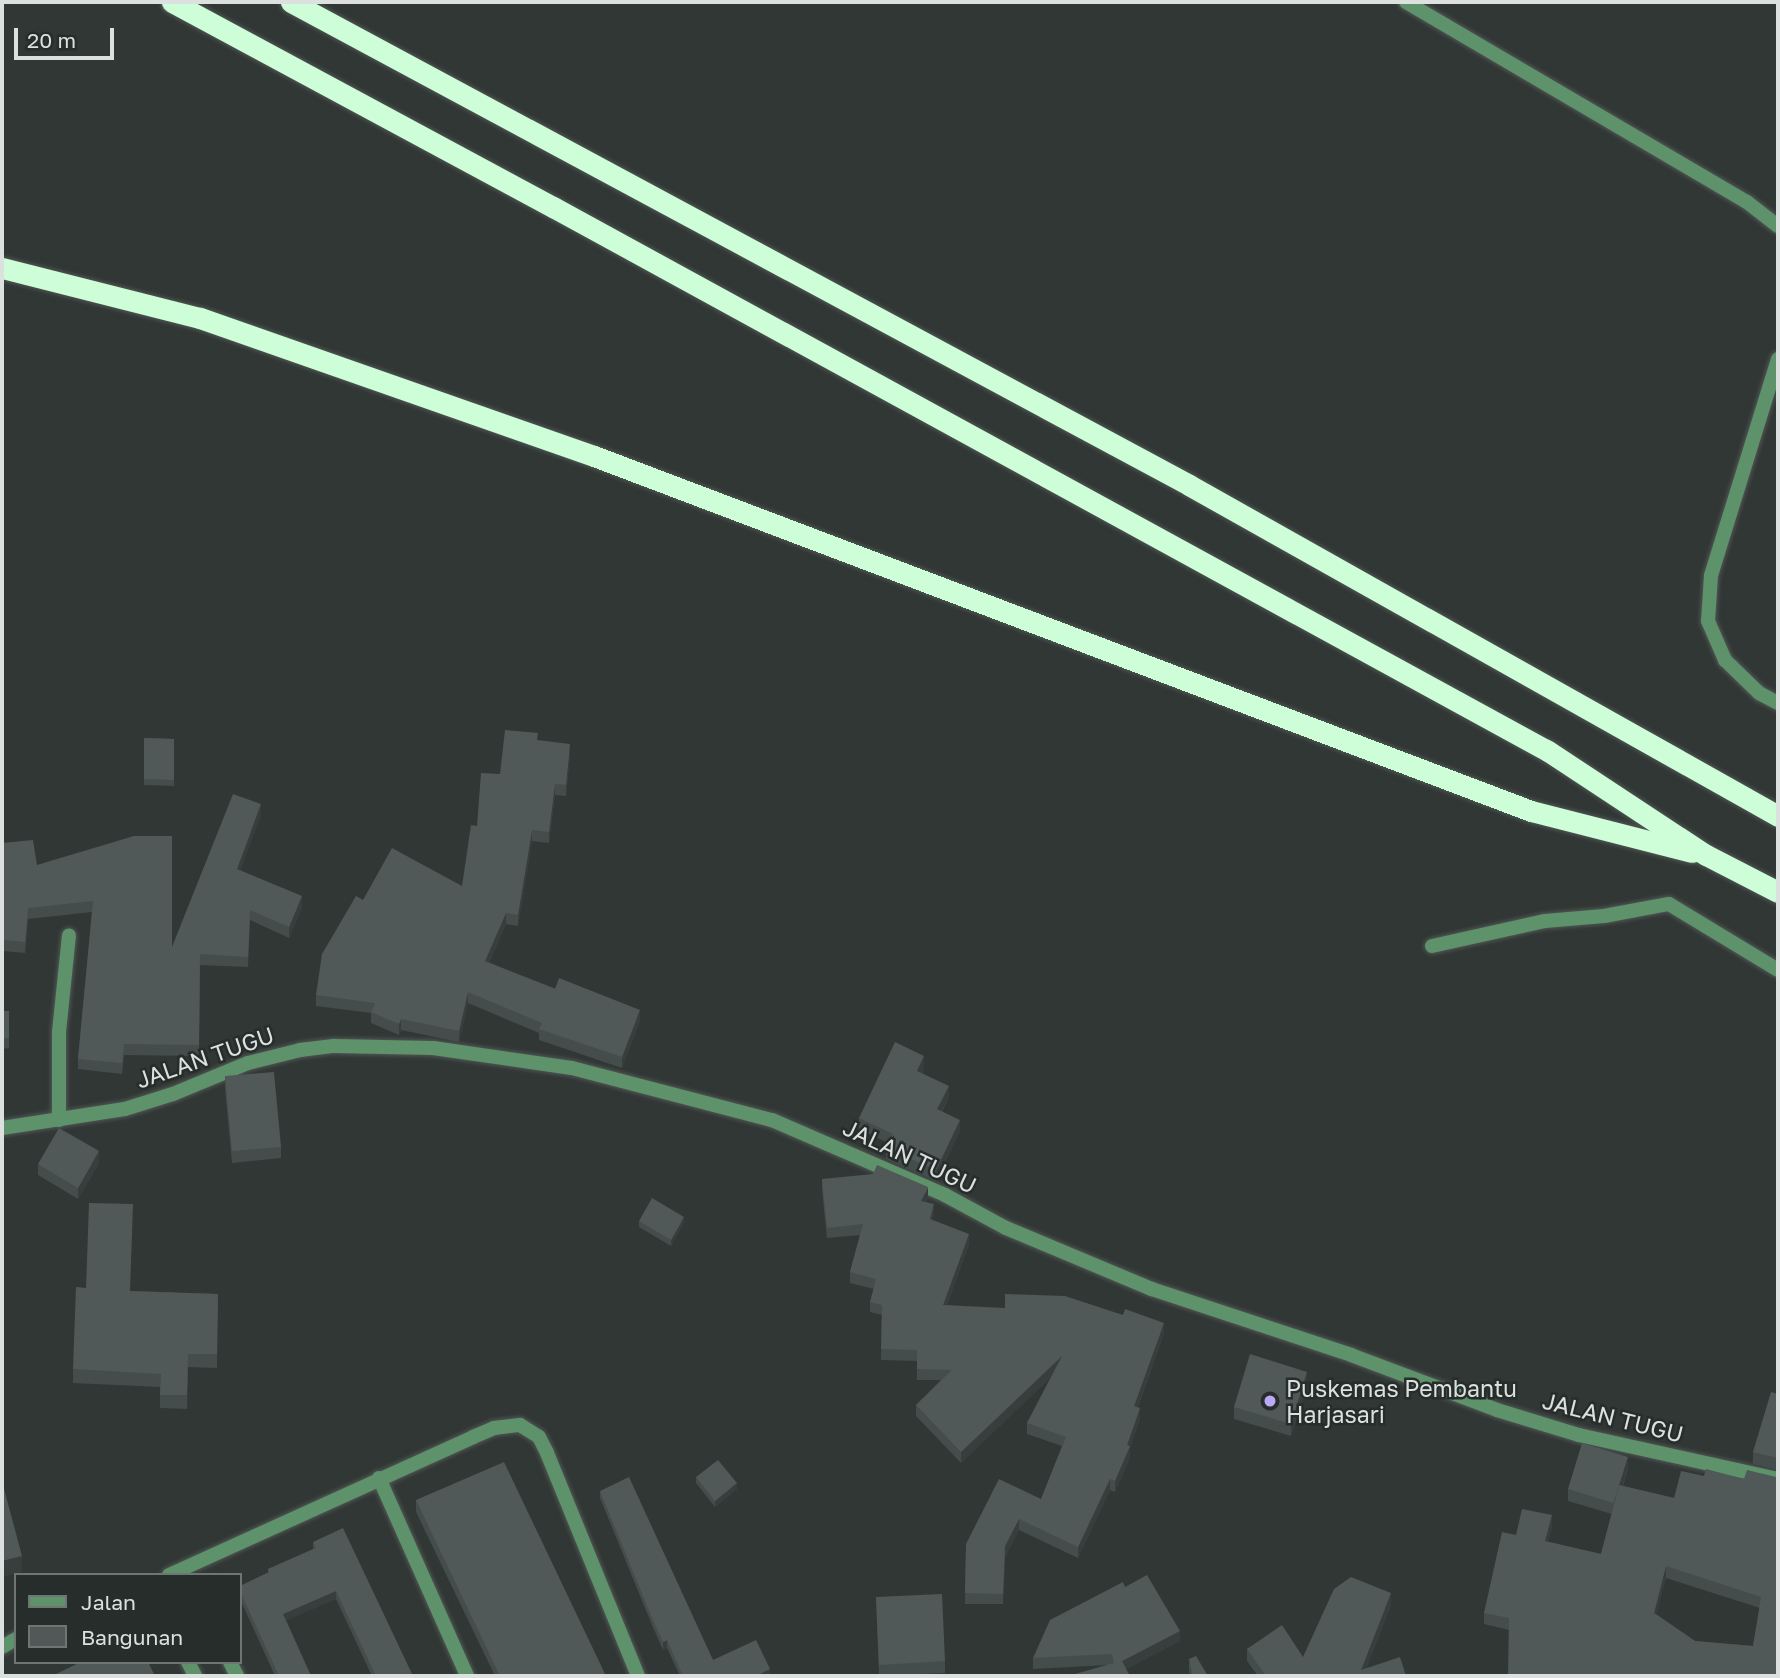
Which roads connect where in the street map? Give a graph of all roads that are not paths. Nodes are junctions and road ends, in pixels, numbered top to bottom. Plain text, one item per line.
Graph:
1 (172, 2) edge
2 (291, 2) edge
3 (1405, 2) edge
4 (1778, 226) edge
5 (6, 268) edge
6 (1778, 359) edge
7 (1778, 703) edge
8 (1778, 816) edge
9 (1706, 855) junction
10 (1778, 892) edge
11 (69, 936) dead end
12 (1432, 946) dead end
13 (1778, 970) edge
14 (60, 1120) junction
15 (2, 1128) edge
16 (379, 1478) junction
17 (1778, 1479) edge
18 (179, 1573) edge
19 (467, 1676) edge
20 (638, 1676) edge

1 - 9 highway
2 - 8 highway
3 - 4 street
5 - 9 highway
6 - 7 street
9 - 10 highway
11 - 14 street
12 - 13 street
14 - 15 street, JALAN TUGU
14 - 17 street, JALAN TUGU
16 - 18 street
16 - 19 street
16 - 20 street

